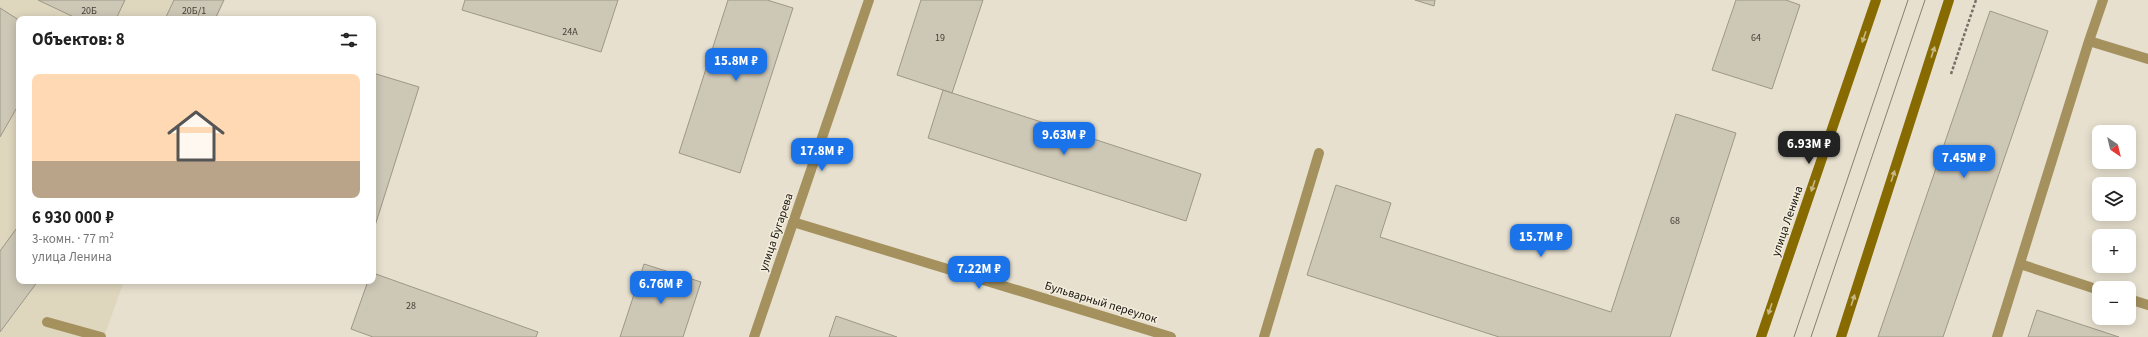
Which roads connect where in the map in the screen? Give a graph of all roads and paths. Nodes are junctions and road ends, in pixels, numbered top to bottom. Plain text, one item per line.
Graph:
1 (868, 0) edge
2 (1876, 0) edge
3 (1950, 0) edge
4 (2103, 0) edge
5 (2089, 41) junction
6 (2148, 59) edge
7 (1320, 153) dead end
8 (793, 222) junction
9 (2020, 264) junction
10 (2092, 288) edge
11 (2136, 301) edge
12 (2148, 305) edge
13 (48, 322) dead end
14 (101, 337) edge
15 (754, 337) edge
16 (1171, 337) edge
17 (1264, 337) edge
18 (1761, 337) edge
19 (1841, 337) edge
20 (1997, 337) edge

1 - 8 street, улица Бугарева
2 -> 18 main road, улица Ленина
19 -> 3 main road
4 - 5 street
5 - 6 street
5 - 9 street
7 - 17 street
8 - 15 street, улица Бугарева
8 - 16 street, Бульварный переулок
9 - 10 street
9 - 20 street
11 - 12 street
13 - 14 street

